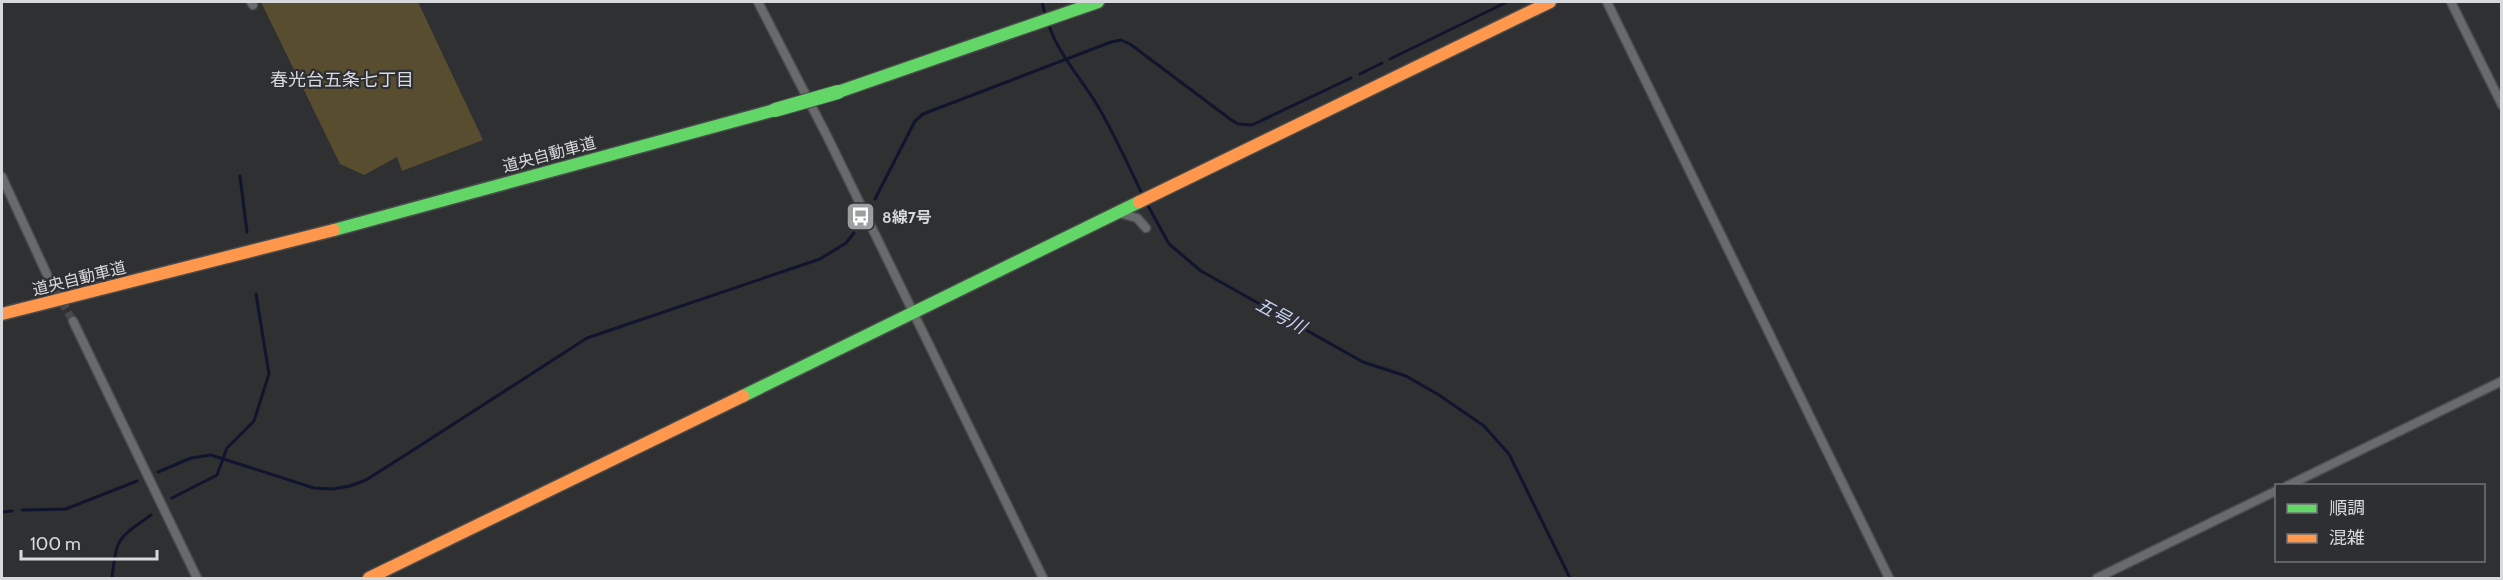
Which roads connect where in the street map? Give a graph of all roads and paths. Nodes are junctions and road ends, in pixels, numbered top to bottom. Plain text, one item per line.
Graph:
1 (758, 2) edge
2 (1098, 2) edge
3 (1550, 2) edge
4 (1607, 2) edge
5 (2451, 2) edge
6 (2502, 105) edge
7 (2, 177) edge
8 (1118, 212) junction
9 (1146, 228) dead end
10 (50, 281) tunnel mouth
11 (913, 313) junction
12 (2, 315) edge
13 (73, 321) tunnel mouth
14 (2502, 381) edge
15 (2292, 484) edge
16 (2275, 492) edge
17 (197, 579) edge
18 (369, 579) edge
19 (1043, 579) edge
20 (1889, 579) edge
21 (2097, 579) edge

1 - 11 street
2 - 12 main road, 道央自動車道, bridge
3 - 8 main road
4 - 20 street
5 - 6 street
7 - 10 street
8 - 9 street
8 - 11 main road
11 - 18 main road
11 - 19 street
13 - 17 street
14 - 15 street
16 - 21 street

